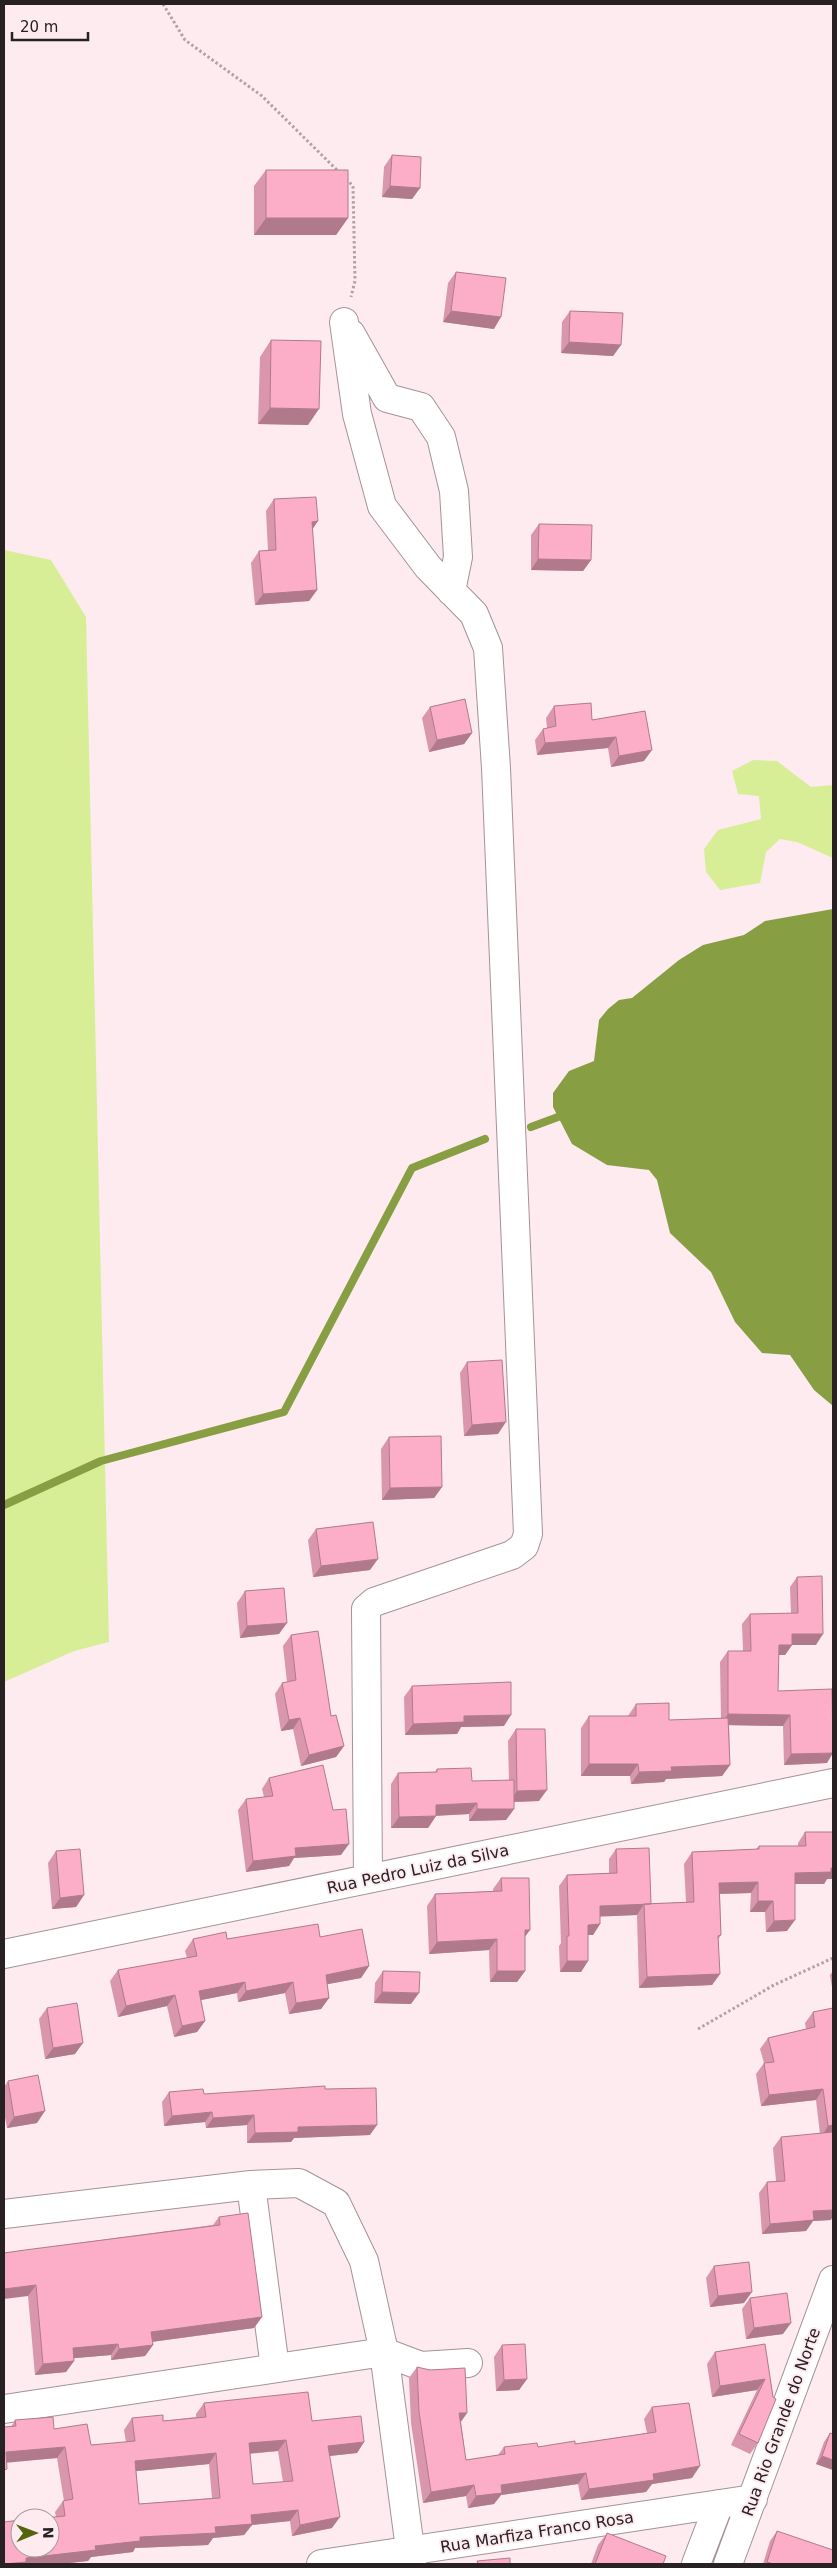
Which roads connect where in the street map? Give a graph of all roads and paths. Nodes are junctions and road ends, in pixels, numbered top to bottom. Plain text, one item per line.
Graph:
1 (164, 4) edge
2 (344, 322) junction
3 (451, 591) junction
4 (833, 1783) edge
5 (368, 1879) junction
6 (4, 1954) edge
7 (833, 1958) edge
8 (698, 2029) dead end
9 (251, 2184) junction
10 (4, 2214) edge
11 (833, 2280) edge
12 (384, 2352) junction
13 (468, 2363) dead end
14 (275, 2368) junction
15 (4, 2409) edge
16 (753, 2499) junction
17 (719, 2504) junction
18 (411, 2558) edge
19 (321, 2564) edge
20 (696, 2564) edge
21 (728, 2564) edge

1 - 2 path
2 - 3 street
2 - 3 street
3 - 5 street
4 - 5 street, Rua Pedro Luiz da Silva
5 - 6 street, Rua Pedro Luiz da Silva
7 - 8 path
9 - 10 street
9 - 12 street
9 - 14 street
11 - 16 street, Rua Rio Grande do Norte
12 - 13 street
12 - 14 street
12 - 18 street
14 - 15 street
16 - 17 street, Rua Marfiza Franco Rosa
16 - 21 street, Rua Rio Grande do Norte
17 - 18 street, Rua Marfiza Franco Rosa
17 - 20 street
18 - 19 street, Rua Marfiza Franco Rosa

